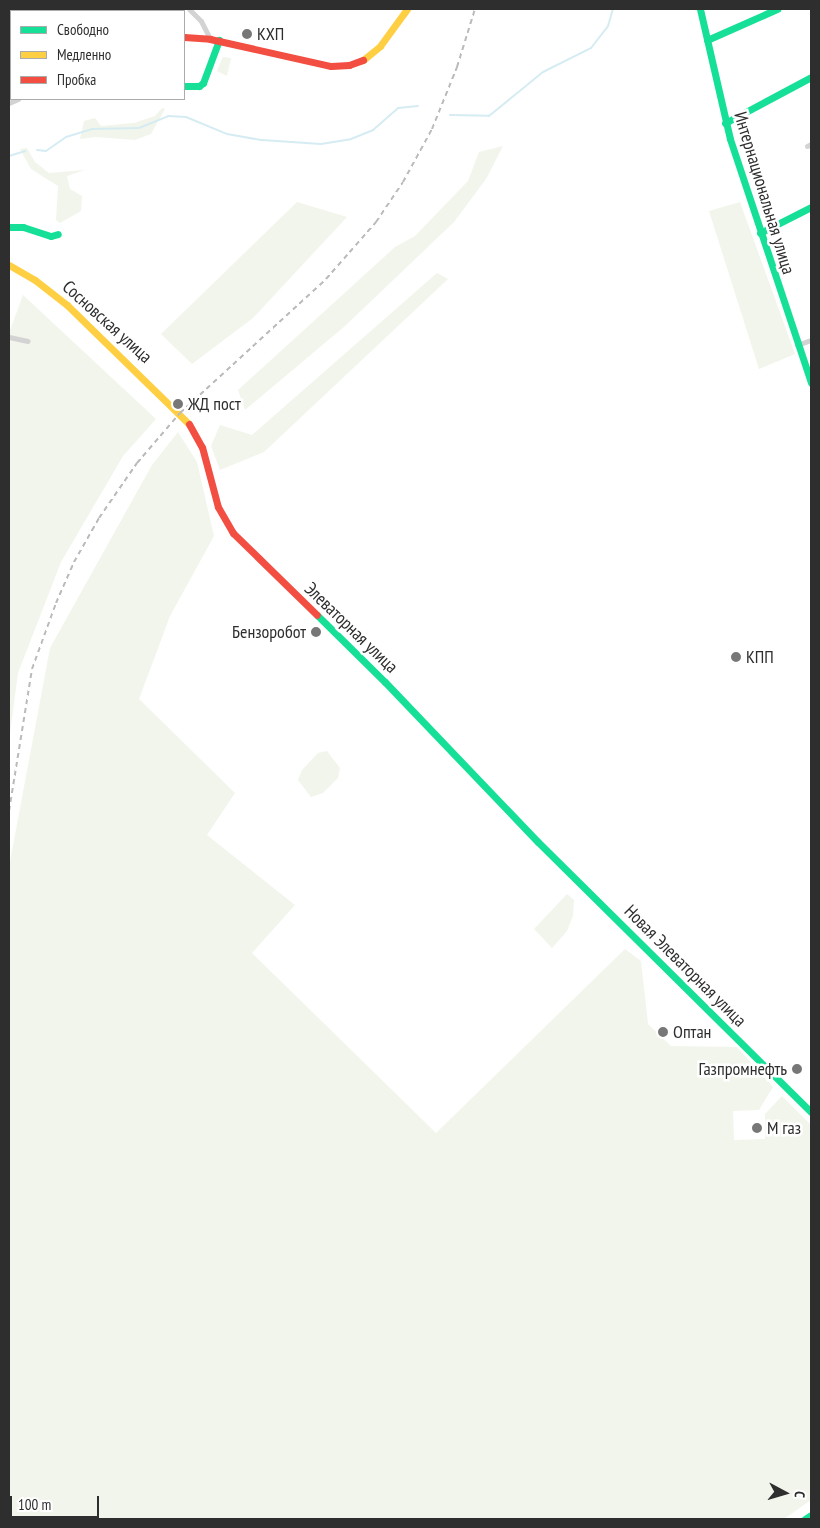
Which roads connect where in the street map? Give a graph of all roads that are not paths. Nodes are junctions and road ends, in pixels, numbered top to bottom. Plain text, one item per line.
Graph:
1 (189, 9) edge
2 (407, 9) edge
3 (700, 9) edge
4 (776, 9) edge
5 (185, 36) edge
6 (210, 38) junction
7 (219, 40) junction
8 (707, 40) junction
9 (811, 77) edge
10 (185, 86) edge
11 (725, 123) junction
12 (811, 207) edge
13 (9, 227) edge
14 (760, 233) junction
15 (58, 234) dead end
16 (9, 266) edge
17 (9, 337) edge
18 (811, 340) edge
19 (28, 341) dead end
20 (798, 345) junction
21 (811, 383) edge
22 (179, 412) joint
23 (538, 842) joint
24 (811, 1112) edge
25 (811, 1515) edge
26 (805, 1519) edge

1 - 6 street
2 - 7 main road
3 - 8 main road, Интернациональная улица
4 - 8 main road
5 - 6 main road
6 - 7 main road
7 - 10 main road
8 - 11 main road, Интернациональная улица
9 - 11 main road
11 - 14 main road, Интернациональная улица
12 - 14 main road
13 - 15 main road
14 - 20 main road, Интернациональная улица
16 - 22 main road, Сосновская улица
17 - 19 street
18 - 20 street
20 - 21 main road, Интернациональная улица
22 - 23 main road, Элеваторная улица
23 - 24 main road, Новая Элеваторная улица
25 - 26 main road

